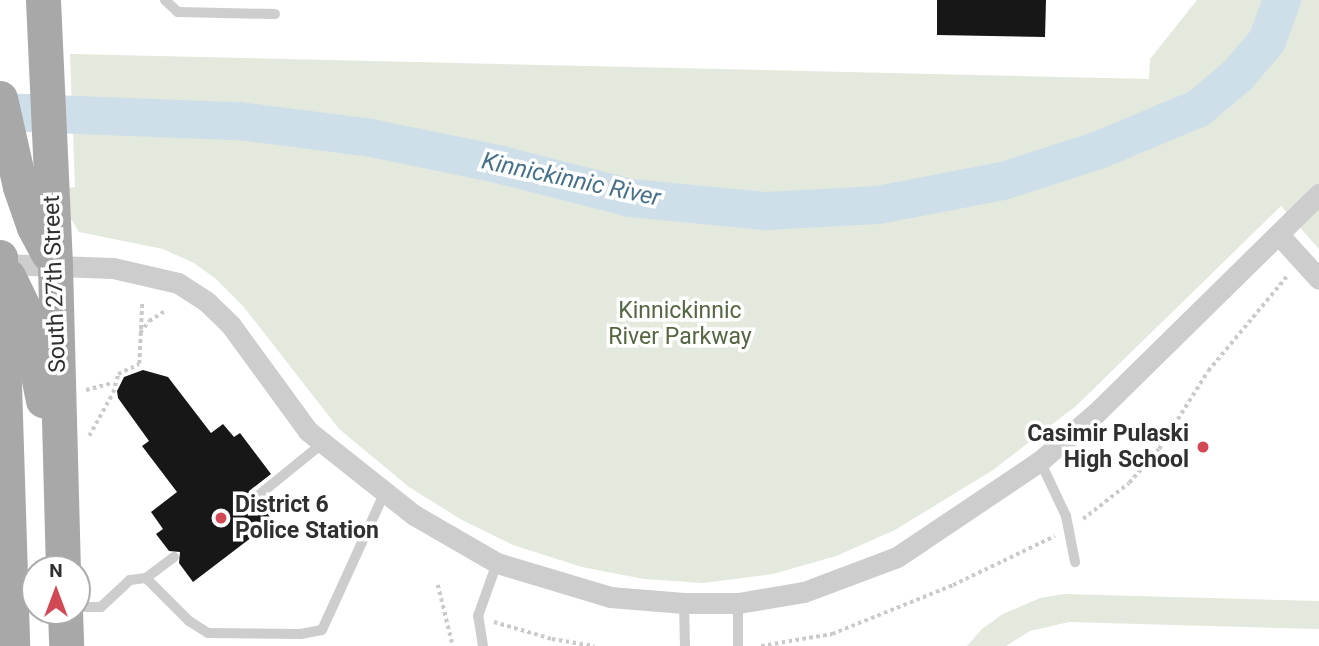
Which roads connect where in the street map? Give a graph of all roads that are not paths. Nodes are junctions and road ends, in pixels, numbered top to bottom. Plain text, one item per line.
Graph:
1 (165, 0) edge
2 (275, 14) dead end
3 (44, 15) edge
4 (0, 98) edge
5 (36, 187) junction
6 (1319, 194) edge
7 (1279, 235) junction
8 (0, 257) edge
9 (0, 264) edge
10 (55, 266) junction
11 (1319, 279) edge
12 (323, 443) junction
13 (1040, 461) junction
14 (59, 462) junction
15 (385, 492) junction
16 (255, 498) dead end
17 (9, 554) junction
18 (62, 555) edge
19 (174, 557) dead end
20 (1075, 562) dead end
21 (497, 563) junction
22 (21, 568) edge
23 (146, 578) junction
24 (684, 603) junction
25 (738, 603) junction
26 (91, 607) edge
27 (65, 625) edge
28 (12, 646) edge
29 (66, 646) edge
30 (483, 646) edge
31 (685, 646) edge
32 (738, 646) edge

1 - 2 lane
3 - 5 main road, South 27th Street
4 - 5 main road
5 - 10 main road, South 27th Street
6 - 7 street
7 - 11 street
7 - 13 street
8 - 9 main road
9 - 10 street
9 - 14 main road
9 - 17 main road
10 - 12 street
10 - 14 main road, South 27th Street
12 - 15 street
12 - 16 lane
13 - 20 lane
13 - 25 street
14 - 18 main road, South 27th Street
15 - 21 street
15 - 23 lane
17 - 22 main road
17 - 28 main road
19 - 23 lane
21 - 24 street
21 - 30 lane
23 - 26 lane
24 - 25 street
24 - 31 lane
25 - 32 lane
27 - 29 main road

